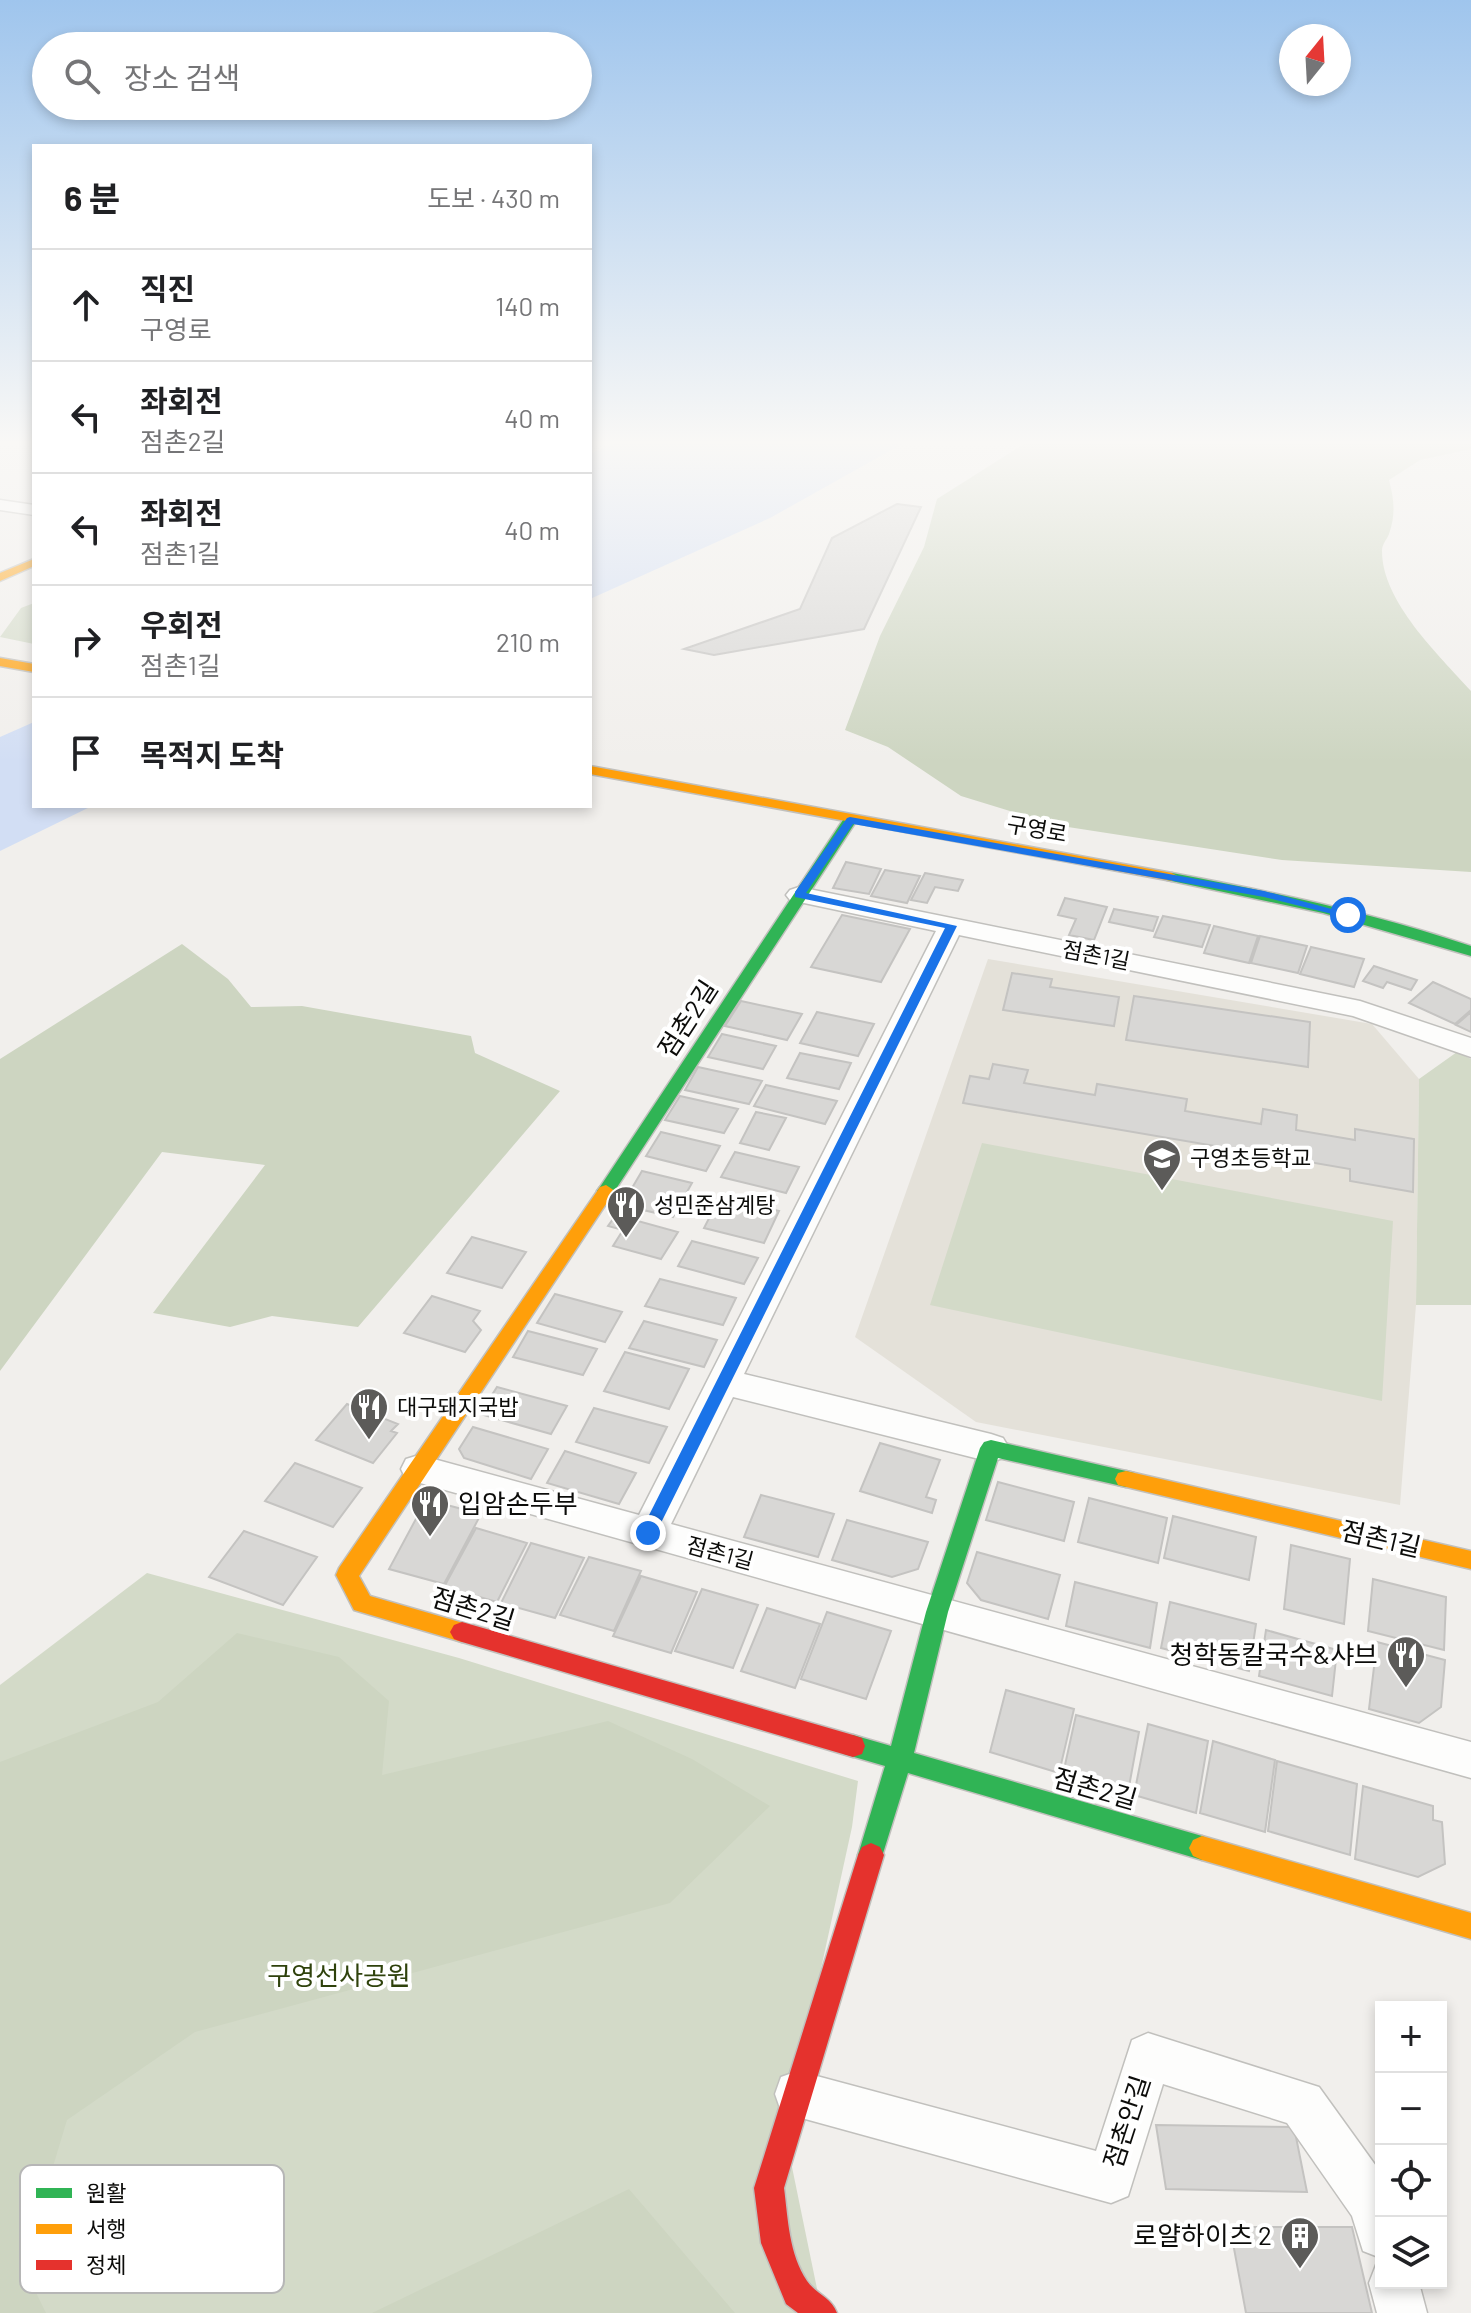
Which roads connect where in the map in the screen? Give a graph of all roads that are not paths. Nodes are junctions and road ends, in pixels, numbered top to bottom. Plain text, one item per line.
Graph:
1 (32, 563) edge
2 (0, 577) edge
3 (0, 662) edge
4 (32, 668) edge
5 (592, 770) edge
6 (850, 820) junction
7 (799, 895) junction
8 (951, 926) junction
9 (1471, 951) edge
10 (1471, 1048) edge
11 (725, 1382) junction
12 (991, 1448) junction
13 (419, 1469) junction
14 (648, 1533) junction
15 (1471, 1560) edge
16 (937, 1612) junction
17 (900, 1759) junction
18 (1471, 1760) edge
19 (1471, 1926) edge
20 (798, 2094) junction
21 (1377, 2217) edge
22 (1396, 2289) edge
23 (822, 2313) edge
24 (1402, 2313) edge

1 - 2 street
3 - 4 street
5 - 6 street, 구영로
6 - 7 street, 점촌2길
6 - 9 street, 구영로
7 - 8 street, 점촌1길
7 - 13 street, 점촌2길
8 - 10 street, 점촌1길
8 - 11 street
11 - 12 street
11 - 14 street
12 - 15 street, 점촌1길
12 - 16 street
13 - 14 street, 점촌1길
13 - 17 street, 점촌2길
14 - 16 street, 점촌1길
16 - 17 street
16 - 18 street, 점촌1길
17 - 19 street, 점촌2길
17 - 20 street
20 - 21 street, 점촌안길
20 - 23 street
22 - 24 street

